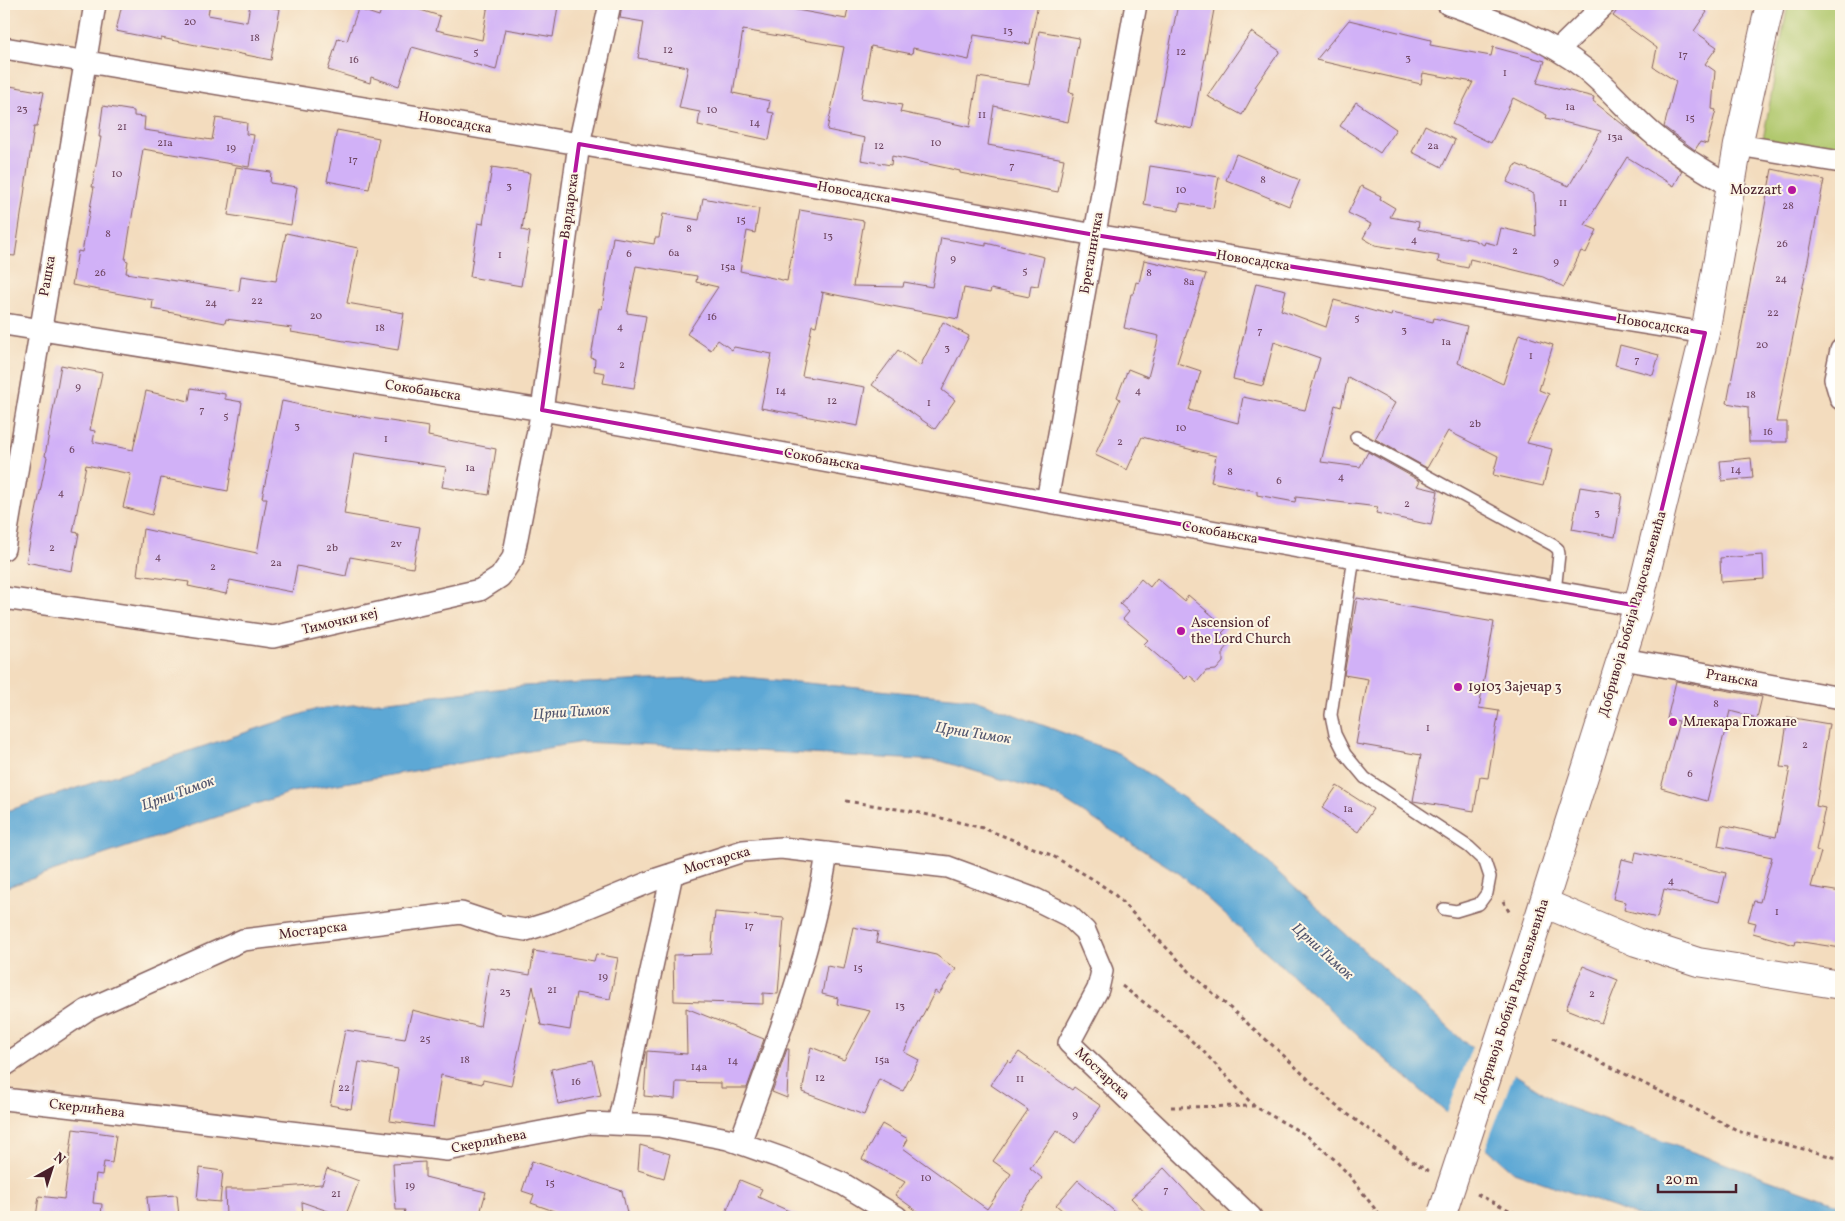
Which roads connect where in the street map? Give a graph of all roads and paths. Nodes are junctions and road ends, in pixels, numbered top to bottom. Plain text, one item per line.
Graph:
1 (94, 4) edge
2 (610, 4) edge
3 (1136, 4) edge
4 (1448, 4) edge
5 (1605, 4) edge
6 (1770, 4) edge
7 (4, 48) edge
8 (1558, 50) junction
9 (84, 61) junction
10 (579, 144) junction
11 (1738, 145) junction
12 (1841, 162) edge
13 (1731, 186) junction
14 (1095, 235) junction
15 (4, 324) edge
16 (39, 330) junction
17 (1705, 333) junction
18 (1841, 350) edge
19 (1841, 399) edge
20 (542, 410) junction
21 (1356, 437) dead end
22 (1048, 501) junction
23 (4, 549) edge
24 (1354, 557) junction
25 (1556, 592) junction
26 (4, 598) edge
27 (1638, 606) junction
28 (1623, 659) junction
29 (1841, 698) edge
30 (846, 801) dead end
31 (827, 853) junction
32 (672, 874) junction
33 (1490, 877) junction
34 (1544, 903) junction
35 (1444, 910) dead end
36 (1529, 949) junction
37 (1102, 971) junction
38 (1841, 985) edge
39 (1553, 1038) dead end
40 (4, 1066) edge
41 (4, 1099) edge
42 (1254, 1106) junction
43 (1138, 1108) junction
44 (618, 1124) junction
45 (740, 1143) junction
46 (1841, 1159) edge
47 (1435, 1174) dead end
48 (1471, 1190) dead end
49 (1442, 1214) edge
50 (897, 1217) edge
51 (1251, 1217) edge
52 (1381, 1217) edge
53 (1524, 1217) edge

1 - 9 street, Рашка
2 - 10 street, Вардарска
3 - 14 street, Брегалничка
4 - 8 street
5 - 8 street
6 - 11 street, Добривоја Бобија Радосављевића
7 - 9 street, Новосадска
8 - 13 street
9 - 10 street, Новосадска
9 - 16 street, Рашка
10 - 14 street, Новосадска
10 - 20 street, Вардарска
11 - 12 street
11 - 13 street, Добривоја Бобија Радосављевића
13 - 17 street, Добривоја Бобија Радосављевића
14 - 17 street, Новосадска
14 - 22 street, Брегалничка
15 - 16 street, Сокобањска
16 - 20 street, Сокобањска
16 - 23 street, Рашка
17 - 27 street, Добривоја Бобија Радосављевића
18 - 19 street
20 - 22 street, Сокобањска
20 - 26 street, Тимочки кеј
21 - 25 lane
22 - 24 street, Сокобањска
24 - 25 street, Сокобањска
24 - 33 lane
25 - 27 street, Сокобањска
27 - 28 street, Добривоја Бобија Радосављевића
28 - 29 street, Ртањска
28 - 34 street, Добривоја Бобија Радосављевића
30 - 47 path
31 - 32 street, Мостарска
31 - 37 street, Мостарска
31 - 45 street
32 - 40 street, Мостарска
32 - 44 street
33 - 35 lane
33 - 36 path
34 - 36 street, Добривоја Бобија Радосављевића
34 - 38 street
36 - 49 street, Добривоја Бобија Радосављевића, bridge
37 - 42 path
37 - 43 street, Мостарска
39 - 46 path
41 - 44 street, Скерлићева
42 - 43 path
42 - 52 path
43 - 51 street, Мостарска
44 - 45 street, Скерлићева
45 - 50 street, Скерлићева
48 - 53 path

